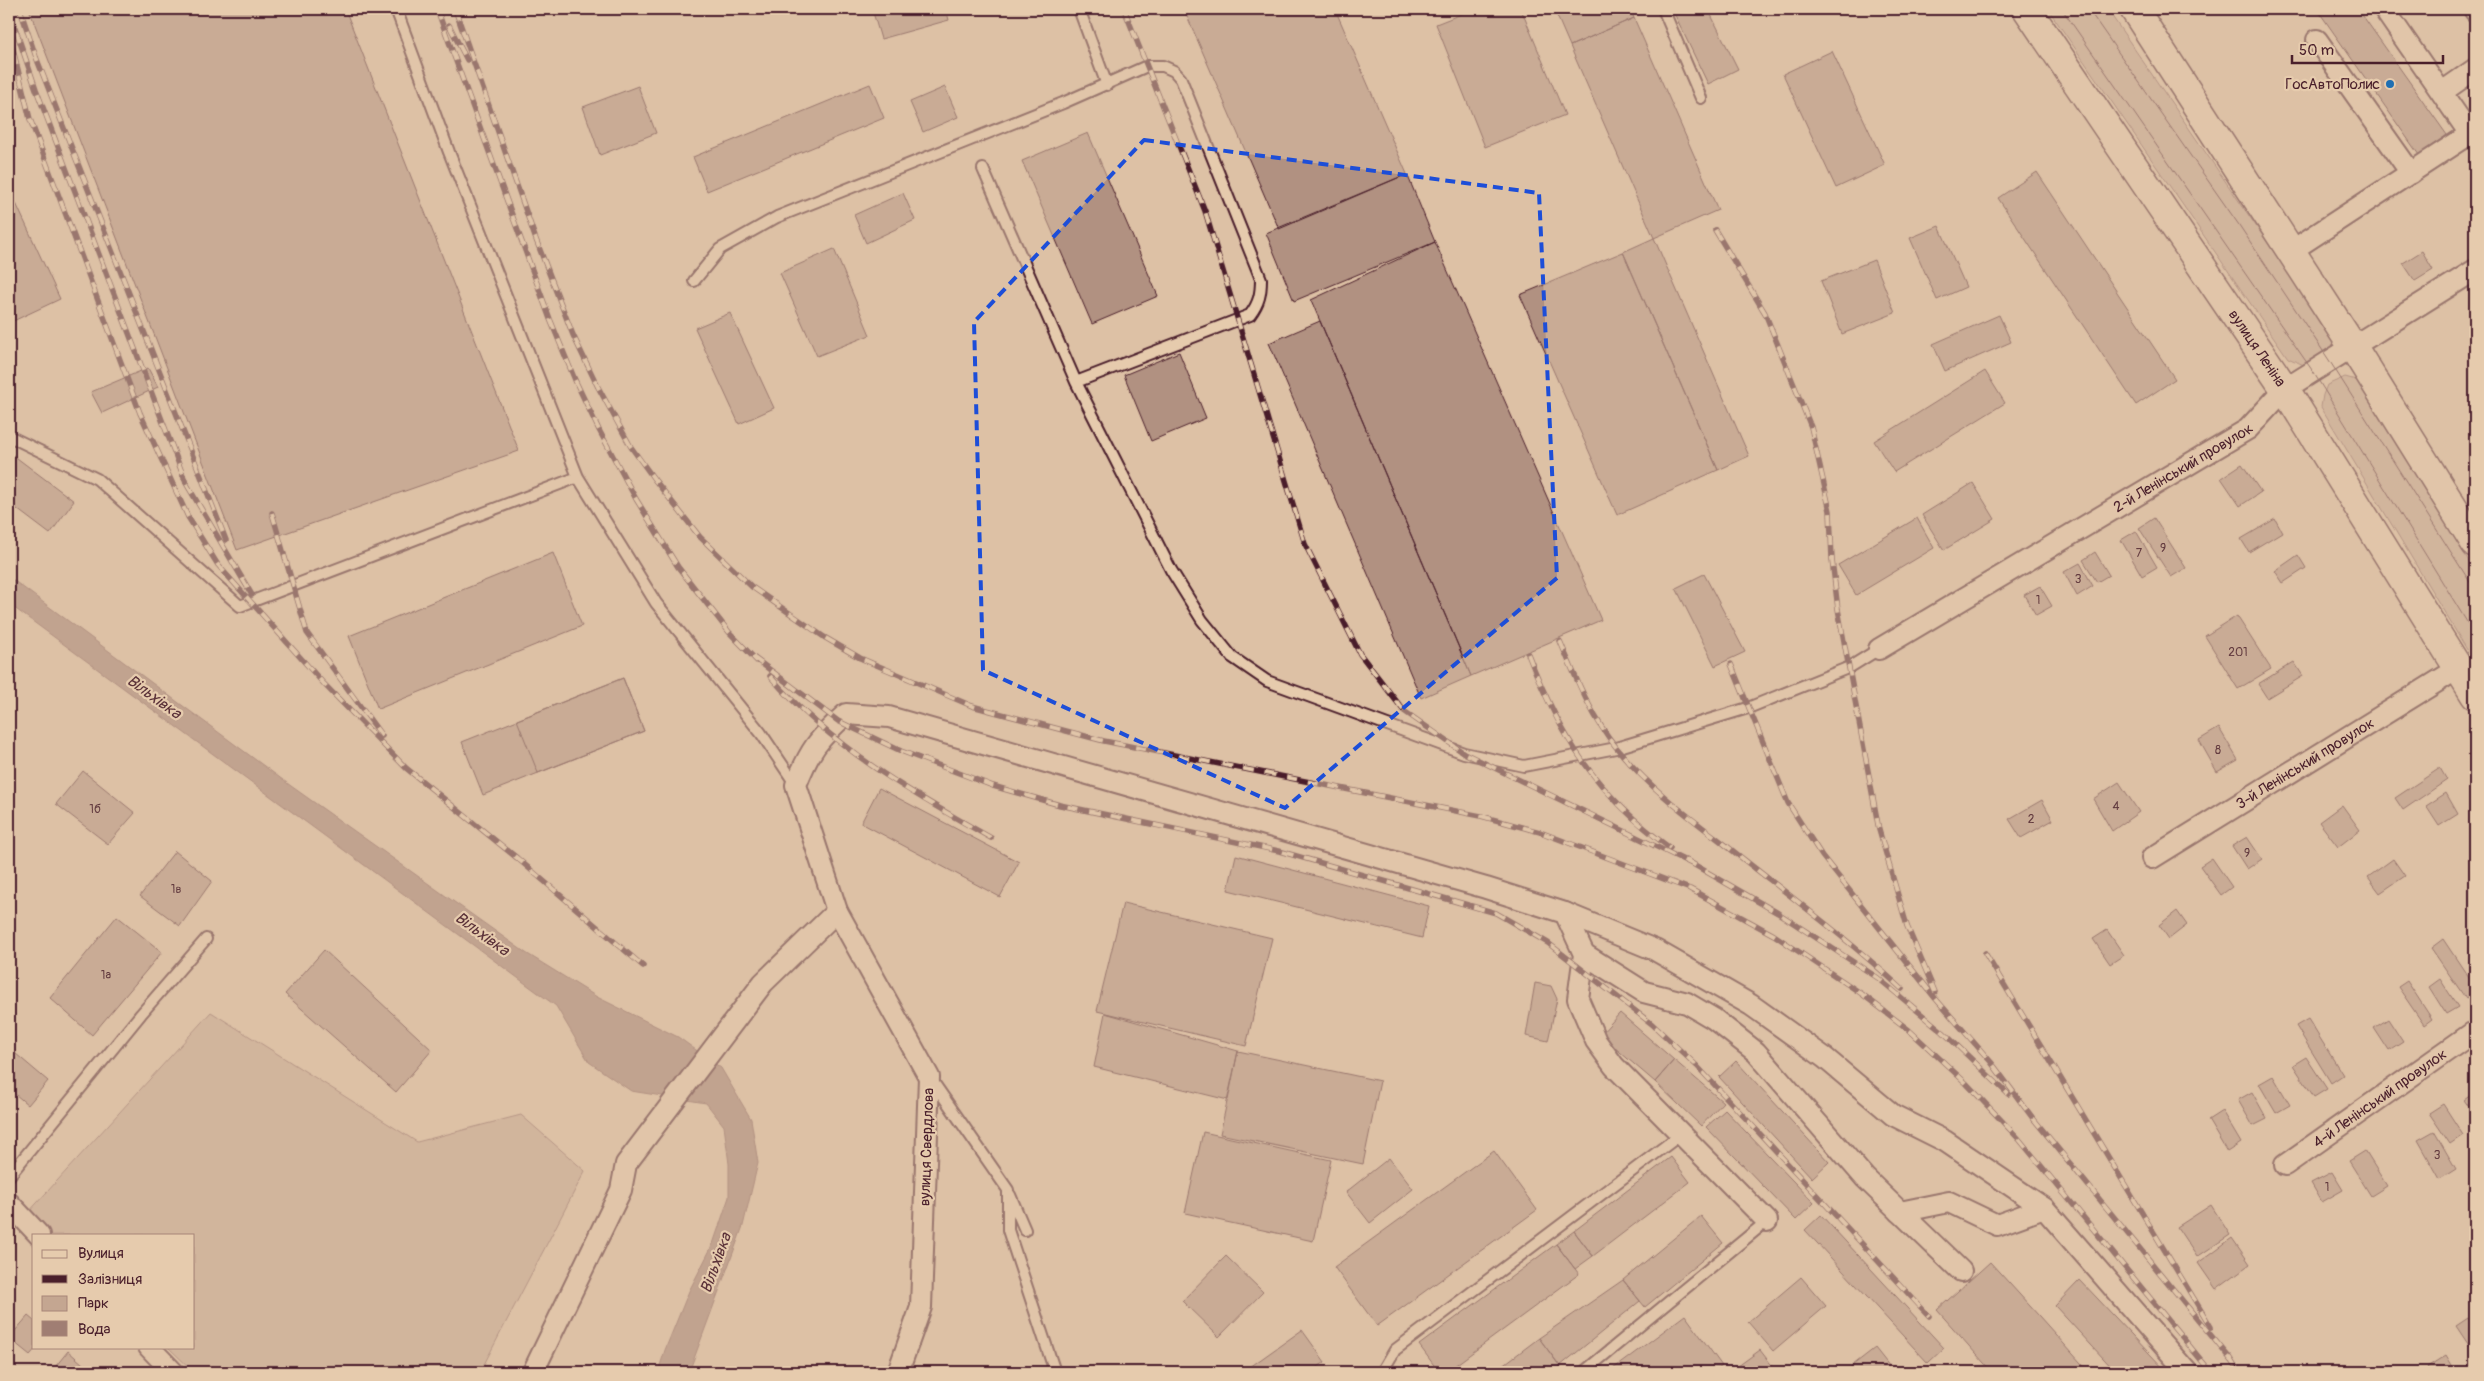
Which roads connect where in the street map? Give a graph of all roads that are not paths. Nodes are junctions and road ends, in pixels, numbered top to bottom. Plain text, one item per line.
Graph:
1 (396, 9) edge
2 (1079, 9) edge
3 (1664, 9) edge
4 (2027, 9) edge
5 (2134, 9) edge
6 (2386, 12) dead end
7 (2317, 40) dead end
8 (2475, 69) edge
9 (1107, 85) junction
10 (2442, 92) junction
11 (1701, 98) dead end
12 (983, 169) dead end
13 (2410, 173) junction
14 (2291, 251) junction
15 (2475, 270) edge
16 (694, 281) dead end
17 (2353, 346) junction
18 (1076, 382) junction
19 (2285, 388) junction
20 (9, 436) edge
21 (578, 477) junction
22 (2475, 543) edge
23 (1879, 649) joint
24 (2459, 668) junction
25 (2475, 695) edge
26 (796, 785) junction
27 (2152, 858) dead end
28 (837, 911) junction
29 (1565, 914) junction
30 (206, 939) dead end
31 (1584, 954) junction
32 (2475, 1031) edge
33 (929, 1077) junction
34 (1680, 1135) junction
35 (2286, 1164) dead end
36 (9, 1176) edge
37 (1008, 1190) junction
38 (9, 1203) edge
39 (2044, 1208) junction
40 (1900, 1212) junction
41 (1767, 1221) joint
42 (1025, 1230) dead end
43 (39, 1234) edge
44 (1961, 1271) dead end
45 (150, 1348) edge
46 (1586, 1370) dead end
47 (173, 1372) edge
48 (533, 1372) edge
49 (898, 1372) edge
50 (1055, 1372) edge
51 (1382, 1372) edge
52 (2187, 1372) edge

1 - 21 lane
2 - 9 lane
3 - 11 lane
4 - 19 main road, вулиця Леніна
5 - 14 main road
6 - 10 street
7 - 13 street
8 - 10 street
9 - 16 lane
9 - 18 lane
10 - 13 street
12 - 18 lane
13 - 14 street
14 - 17 main road
15 - 17 street, 2-й Ленінський провулок
17 - 19 street, 2-й Ленінський провулок
17 - 22 main road
18 - 23 lane
19 - 23 street, 2-й Ленінський провулок
19 - 24 main road, вулиця Леніна
20 - 21 lane
21 - 26 lane
24 - 25 main road, вулиця Леніна
24 - 27 street, 3-й Ленінський провулок
26 - 28 street, вулиця Свердлова
26 - 29 street
28 - 33 street, вулиця Свердлова
28 - 48 street
29 - 31 street
29 - 39 street
30 - 36 lane
31 - 34 street
31 - 40 street
32 - 35 street, 4-й Ленінський провулок
33 - 37 lane
33 - 49 street, вулиця Свердлова
34 - 41 street
34 - 51 lane
37 - 42 lane
37 - 50 lane
38 - 43 street
39 - 40 street
39 - 52 street
40 - 44 street
41 - 46 lane
45 - 47 street

